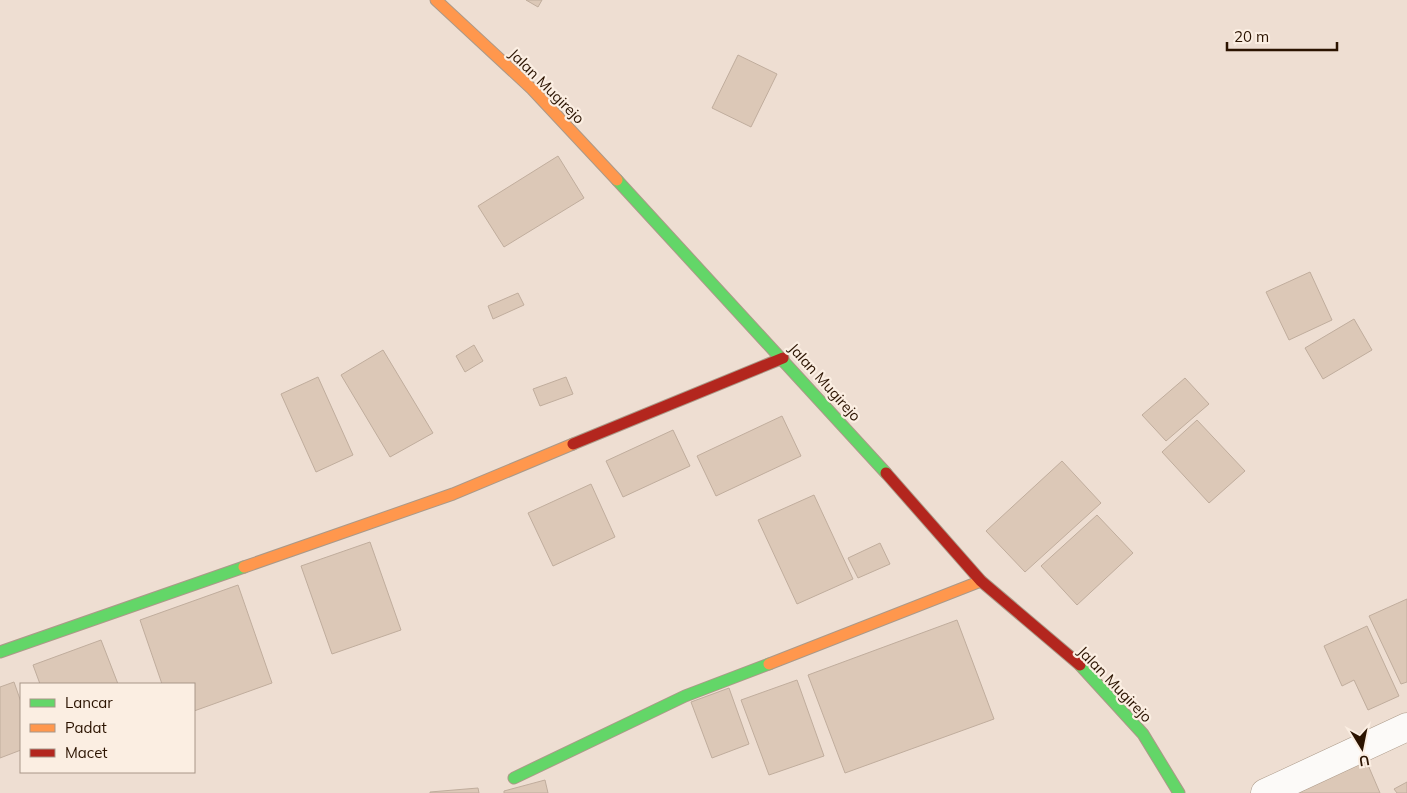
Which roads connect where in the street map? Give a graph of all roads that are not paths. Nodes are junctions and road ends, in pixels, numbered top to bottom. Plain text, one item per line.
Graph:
1 (436, 0) edge
2 (783, 358) junction
3 (981, 581) junction
4 (0, 652) edge
5 (1407, 727) edge
6 (514, 778) dead end
7 (1179, 793) edge
8 (1265, 793) edge

1 - 2 street, Jalan Mugirejo
2 - 3 street, Jalan Mugirejo
2 - 4 street
3 - 6 street
3 - 7 street, Jalan Mugirejo
5 - 8 street

